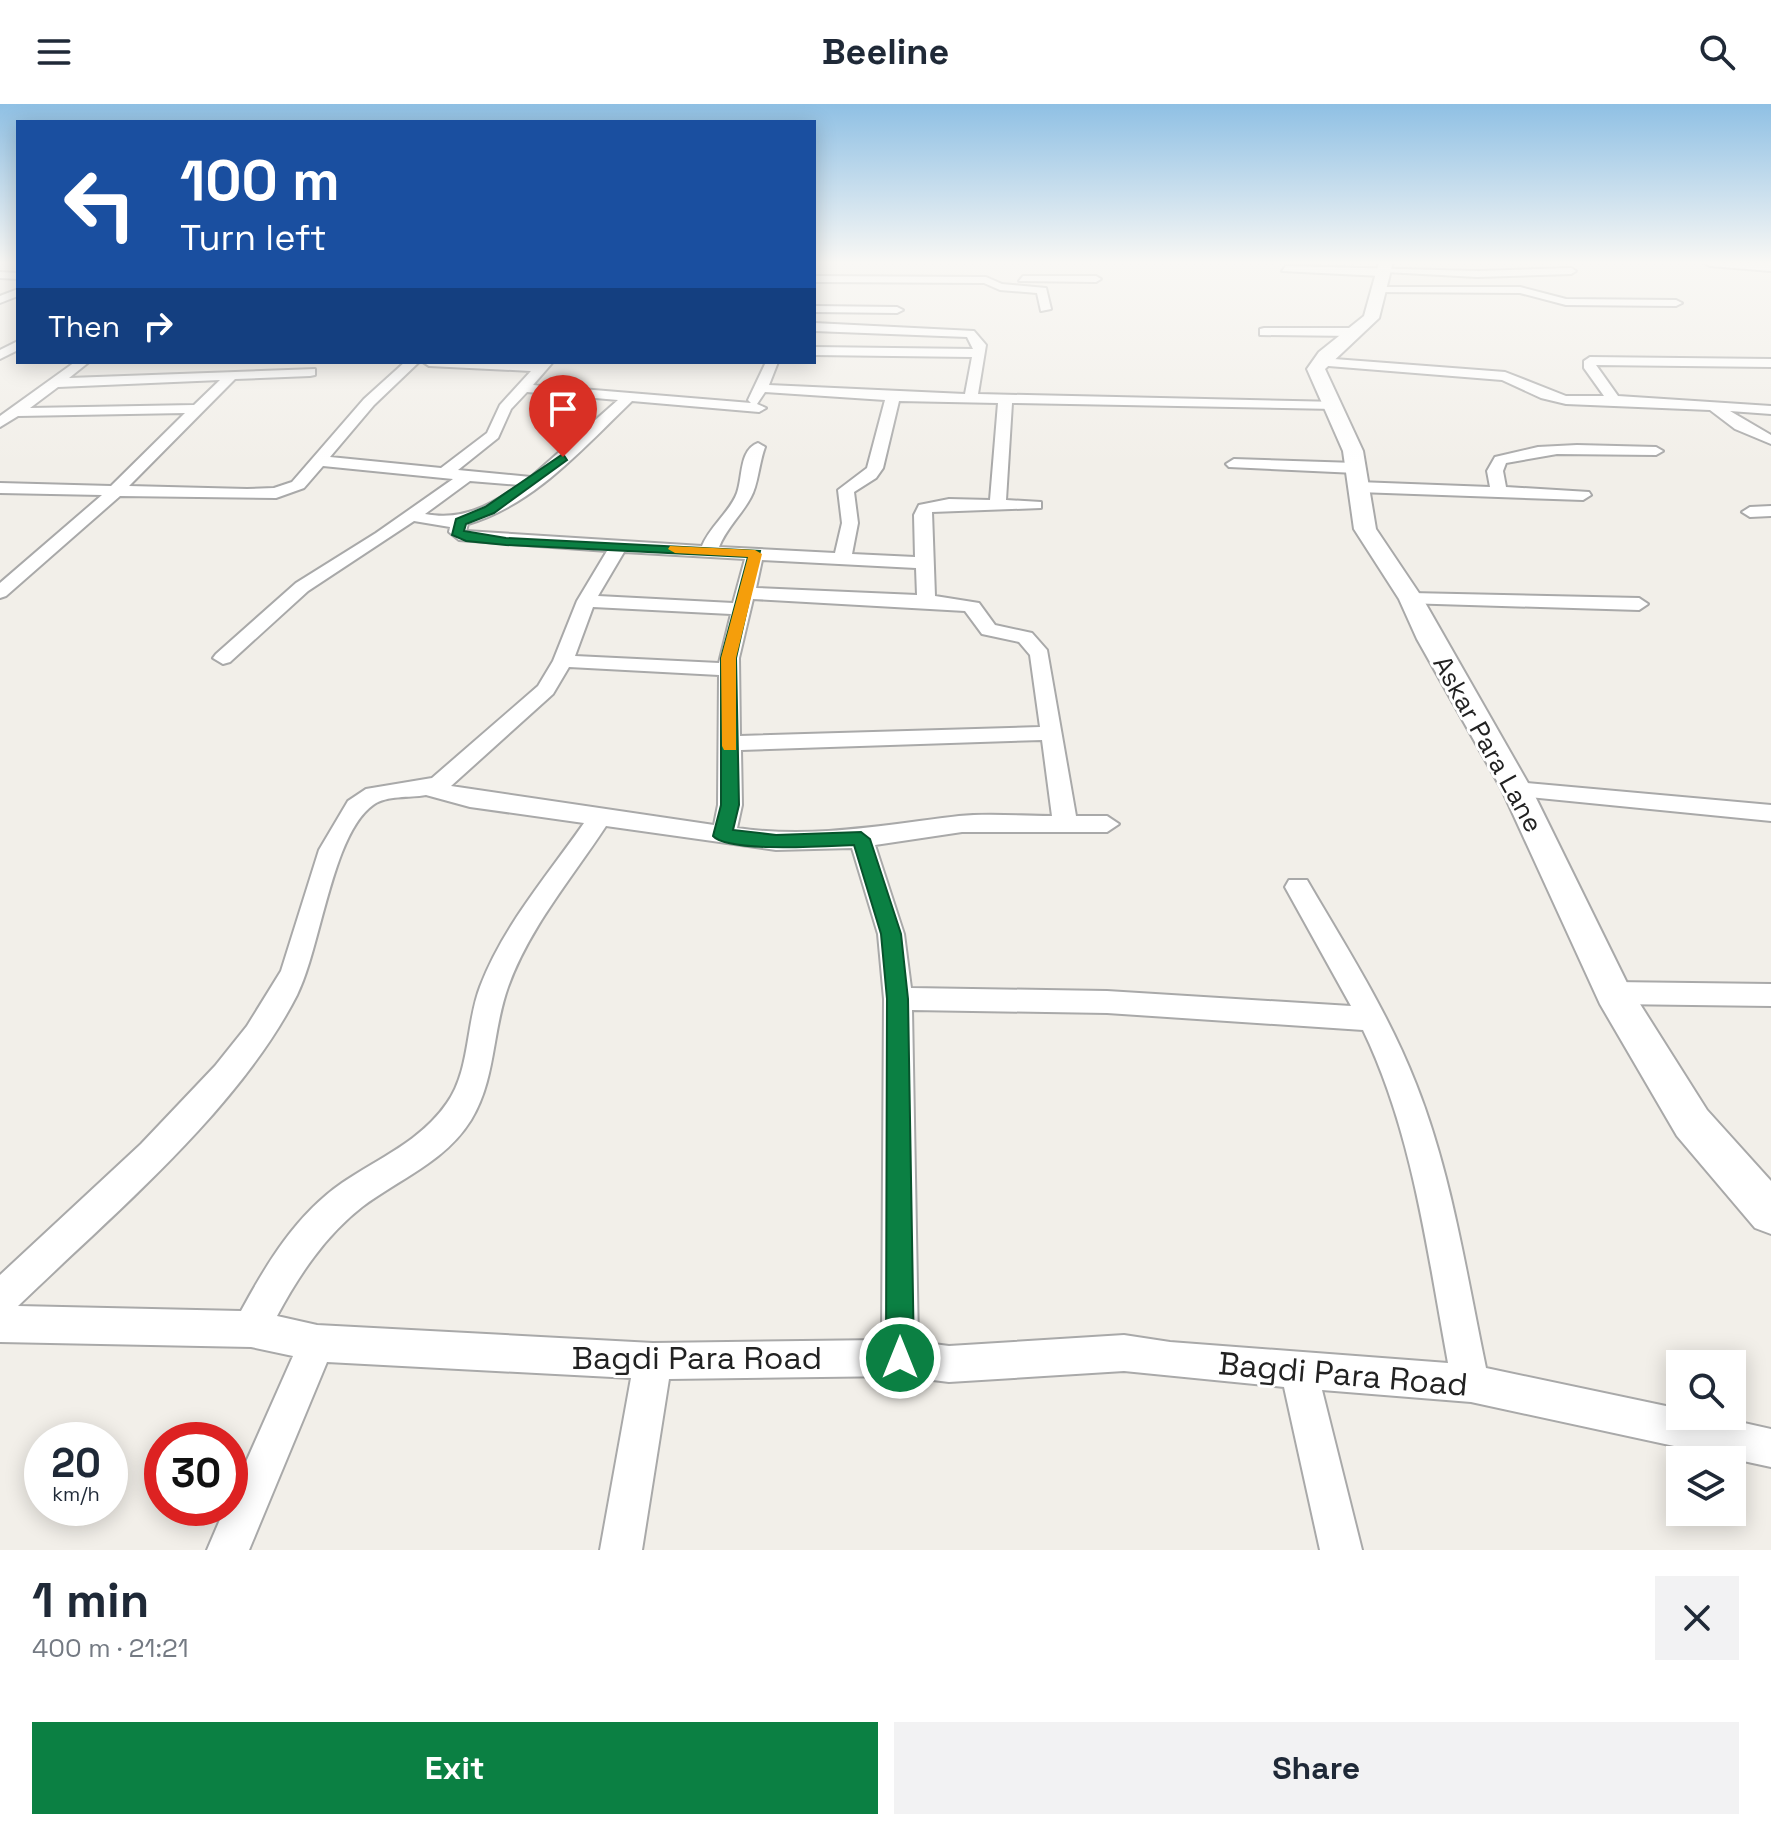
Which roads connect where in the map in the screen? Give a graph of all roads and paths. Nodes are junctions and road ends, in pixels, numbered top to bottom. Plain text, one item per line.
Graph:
1 (879, 329) edge
2 (1358, 329) edge
3 (893, 330) joint
4 (1264, 332) dead end
5 (1355, 332) junction
6 (816, 351) edge
7 (853, 351) junction
8 (979, 353) junction
9 (1321, 362) junction
10 (1771, 363) edge
11 (80, 364) edge
12 (165, 364) edge
13 (411, 364) edge
14 (506, 364) edge
15 (771, 364) edge
16 (544, 365) edge
17 (847, 365) dead end
18 (230, 368) edge
19 (310, 372) dead end
20 (149, 379) junction
21 (54, 383) junction
22 (524, 388) junction
23 (760, 388) junction
24 (893, 397) junction
25 (971, 397) junction
26 (628, 398) junction
27 (1005, 398) junction
28 (1614, 400) junction
29 (1335, 405) junction
30 (1714, 406) junction
31 (199, 409) junction
32 (1771, 410) edge
33 (15, 412) junction
34 (0, 423) edge
35 (1771, 440) edge
36 (758, 447) dead end
37 (1656, 451) dead end
38 (320, 461) junction
39 (1234, 464) dead end
40 (445, 473) junction
41 (468, 475) junction
42 (1357, 478) junction
43 (532, 482) junction
44 (3, 490) edge
45 (115, 490) junction
46 (1499, 491) junction
47 (1583, 495) dead end
48 (998, 504) junction
49 (1035, 505) dead end
50 (1771, 511) edge
51 (1750, 512) dead end
52 (412, 516) junction
53 (461, 521) junction
54 (619, 546) junction
55 (709, 551) junction
56 (755, 554) junction
57 (842, 559) junction
58 (925, 563) junction
59 (0, 592) edge
60 (1411, 599) junction
61 (586, 601) junction
62 (742, 601) junction
63 (926, 601) junction
64 (1639, 604) dead end
65 (223, 658) dead end
66 (563, 661) junction
67 (728, 669) junction
68 (1051, 733) junction
69 (730, 743) junction
70 (429, 788) junction
71 (1517, 790) junction
72 (1771, 813) edge
73 (600, 817) junction
74 (1065, 823) junction
75 (1107, 824) dead end
76 (723, 836) junction
77 (861, 839) junction
78 (1298, 887) dead end
79 (1613, 993) junction
80 (1771, 995) edge
81 (898, 999) junction
82 (1372, 1019) junction
83 (1771, 1213) edge
84 (0, 1299) edge
85 (0, 1324) edge
86 (251, 1329) junction
87 (317, 1343) junction
88 (900, 1358) junction
89 (653, 1361) junction
90 (1298, 1369) junction
91 (1471, 1383) junction
92 (1771, 1448) edge
93 (228, 1550) edge
94 (621, 1550) edge
95 (1341, 1550) edge

1 - 3 street
2 - 5 street
3 - 8 street
4 - 5 street
5 - 9 street
6 - 7 street
7 - 8 street
7 - 17 street
8 - 25 street
9 - 28 street
9 - 29 street, Askar Para Lane
10 - 28 street
11 - 21 street
12 - 20 street
13 - 38 street
14 - 16 street
15 - 23 street
16 - 22 street
18 - 19 street
18 - 20 street
18 - 31 street
20 - 21 street
21 - 33 street
22 - 26 street
22 - 40 street
23 - 24 street
23 - 26 street
24 - 25 street
24 - 57 street
25 - 27 street
26 - 43 street
27 - 29 street
27 - 48 street
28 - 30 street
29 - 42 street, Askar Para Lane
30 - 32 street
30 - 35 street
31 - 33 street
31 - 45 street
33 - 34 street
36 - 55 street
37 - 46 street
38 - 40 street
38 - 45 street
39 - 42 street
40 - 41 street
41 - 43 street
41 - 52 street
42 - 46 street
42 - 60 street, Askar Para Lane
43 - 53 street
44 - 45 street
45 - 59 street
46 - 47 street
48 - 49 street
48 - 58 street
50 - 51 street
52 - 53 street
52 - 65 street
53 - 54 street
54 - 55 street
54 - 61 street
55 - 56 street
56 - 57 street
56 - 62 street
57 - 58 street
58 - 63 street
60 - 64 street
60 - 71 street, Askar Para Lane
61 - 62 street
61 - 66 street
62 - 63 street
62 - 67 street
63 - 68 street
66 - 67 street
66 - 70 street
67 - 69 street
68 - 69 street
68 - 74 street
69 - 76 street
70 - 73 street
70 - 84 street
71 - 72 street
71 - 79 street, Askar Para Lane
73 - 76 street
73 - 86 street
74 - 75 street
74 - 77 street
76 - 77 street
77 - 81 street
78 - 82 street
79 - 80 street
79 - 83 street, Askar Para Lane
81 - 82 street
81 - 88 street
82 - 91 street
85 - 86 street, Bagdi Para Road
86 - 87 street, Bagdi Para Road
87 - 89 street, Bagdi Para Road
87 - 93 street
88 - 89 street, Bagdi Para Road
88 - 90 street, Bagdi Para Road
89 - 94 street
90 - 91 street, Bagdi Para Road
90 - 95 street
91 - 92 street, Bagdi Para Road

